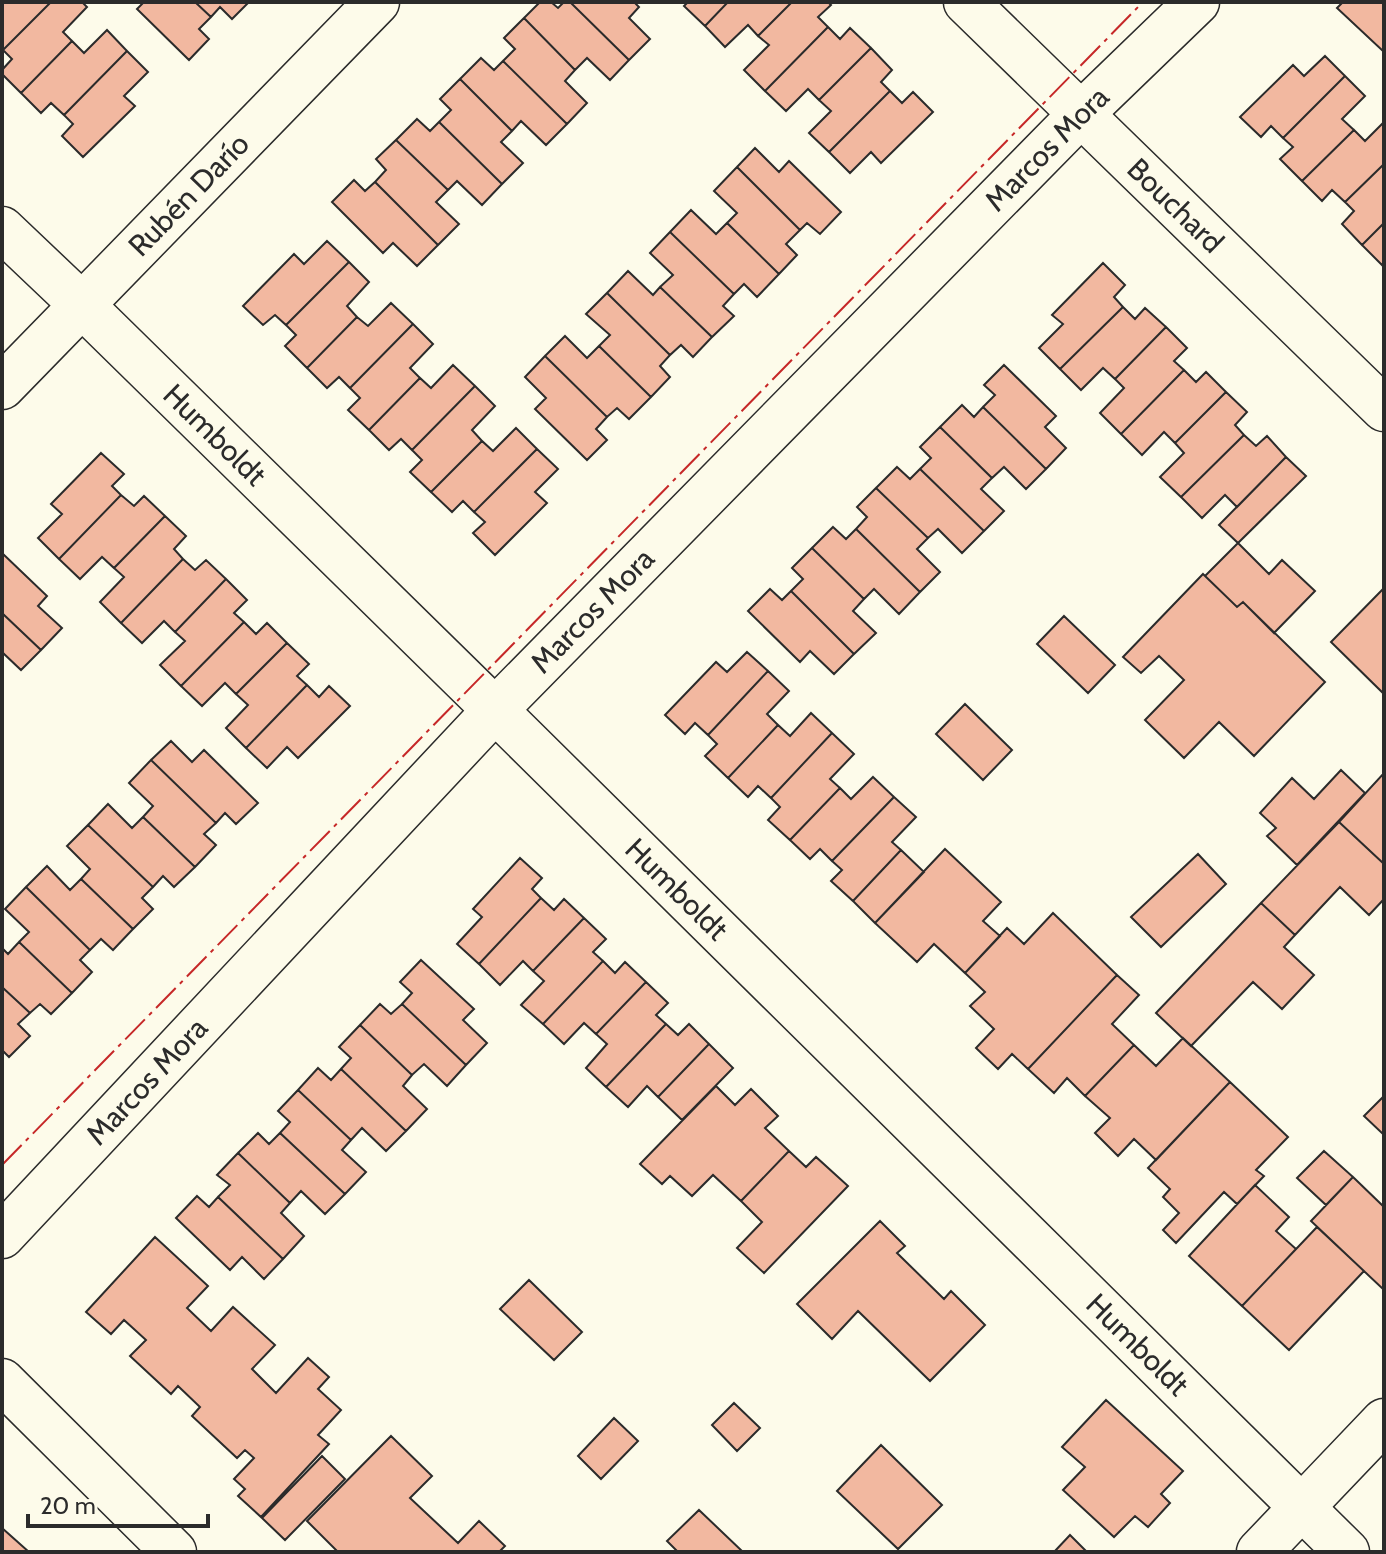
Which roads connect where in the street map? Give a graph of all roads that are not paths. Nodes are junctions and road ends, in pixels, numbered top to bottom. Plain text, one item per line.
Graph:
1 (377, 2) edge
2 (966, 2) edge
3 (1197, 2) edge
4 (1082, 113) junction
5 (2, 229) edge
6 (82, 305) junction
7 (2, 387) edge
8 (1384, 409) edge
9 (495, 710) junction
10 (2, 1236) edge
11 (2, 1381) edge
12 (1384, 1421) edge
13 (1301, 1509) junction
14 (174, 1552) edge
15 (1259, 1552) edge
16 (1347, 1552) edge

1 - 6 street, Rubén Darío
2 - 4 street, Bouchard
3 - 4 street, Marcos Mora
4 - 8 street, Bouchard
4 - 9 street, Marcos Mora
5 - 6 street, Humboldt
6 - 7 street, Rubén Darío
6 - 9 street, Humboldt
9 - 10 street, Marcos Mora
9 - 13 street, Humboldt
11 - 14 street
12 - 13 street
13 - 15 street
13 - 16 street, Humboldt

